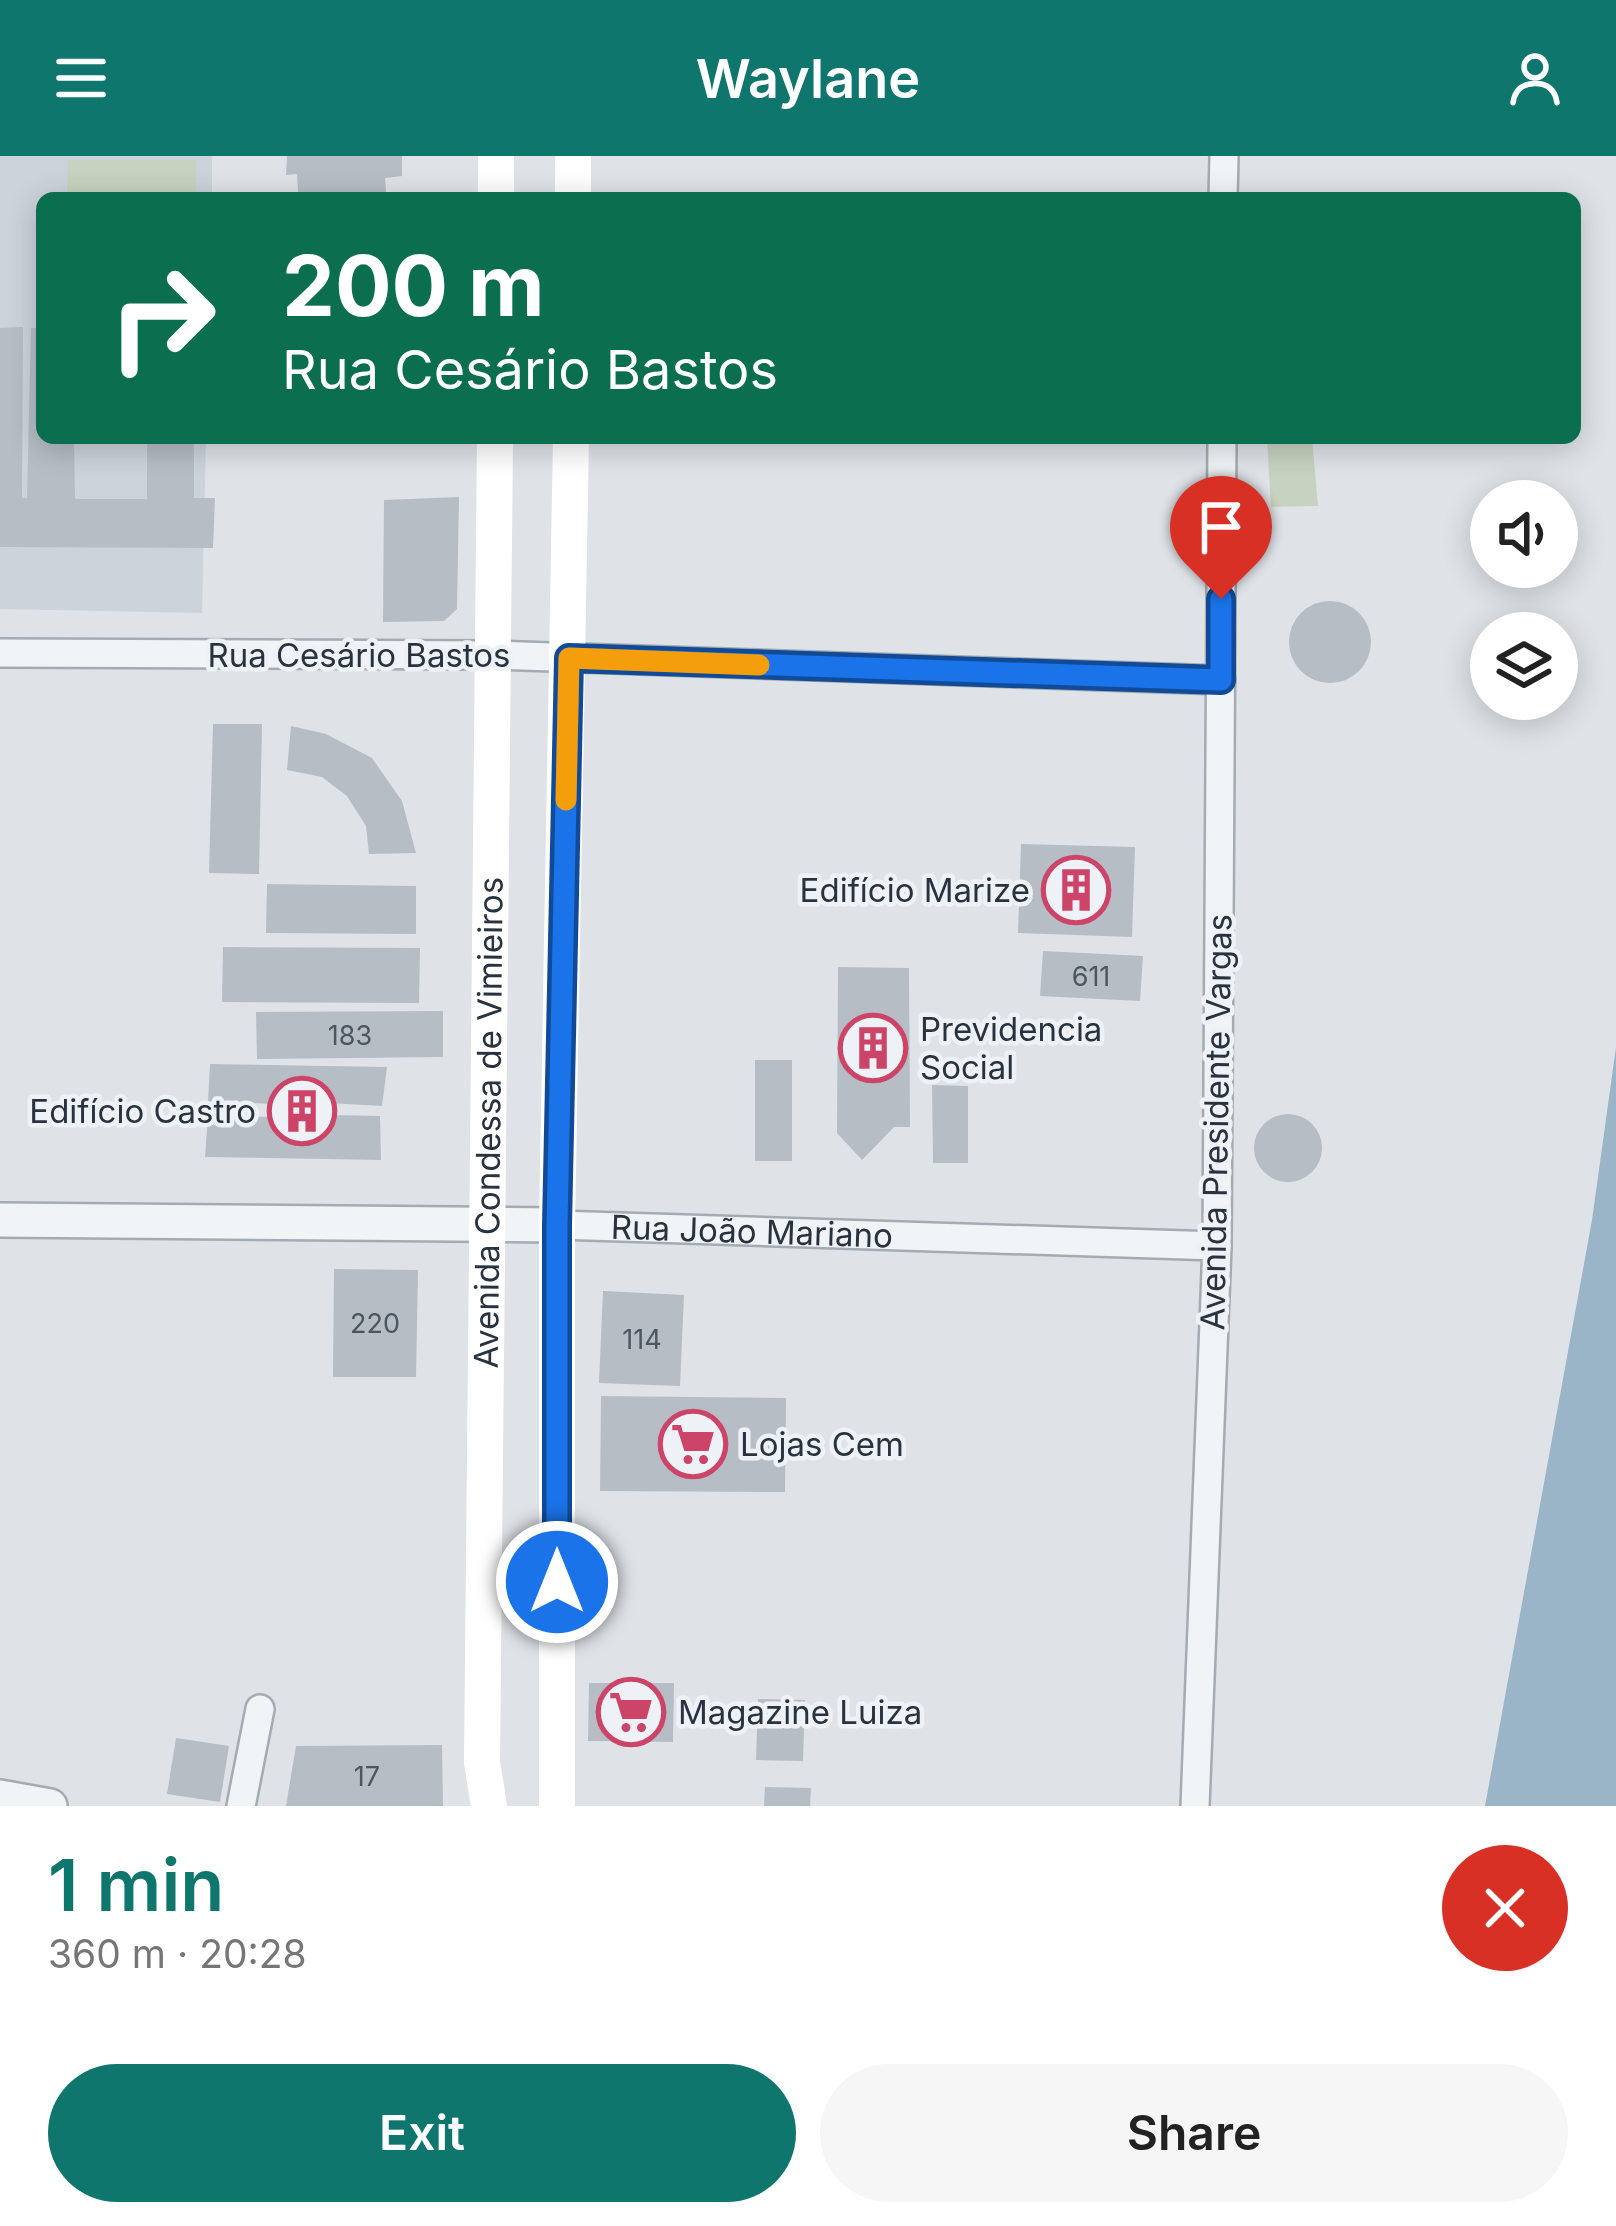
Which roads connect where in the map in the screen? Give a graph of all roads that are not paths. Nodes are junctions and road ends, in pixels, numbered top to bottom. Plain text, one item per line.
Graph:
1 (496, 156) edge
2 (573, 156) edge
3 (1223, 156) edge
4 (496, 192) edge
5 (573, 192) edge
6 (1223, 192) edge
7 (495, 444) edge
8 (571, 444) edge
9 (1222, 444) edge
10 (0, 653) edge
11 (494, 656) junction
12 (569, 658) junction
13 (1221, 680) junction
14 (0, 1220) edge
15 (484, 1222) junction
16 (557, 1225) junction
17 (1217, 1246) junction
18 (260, 1709) dead end
19 (0, 1797) edge
20 (50, 1806) edge
21 (241, 1806) edge
22 (489, 1806) edge
23 (557, 1806) edge
24 (1195, 1806) edge

1 - 4 main road
2 - 5 main road
3 - 6 street
7 - 11 main road, Avenida Condessa de Vimieiros
8 - 12 main road
9 - 13 street, Avenida Presidente Vargas
10 - 11 street, Rua Cesário Bastos
11 - 12 street, Rua Cesário Bastos
11 - 15 main road, Avenida Condessa de Vimieiros
12 - 13 street, Rua Cesário Bastos
12 - 16 main road
13 - 17 street, Avenida Presidente Vargas
14 - 15 street, Rua João Mariano
15 - 16 street, Rua João Mariano
15 - 22 main road, Avenida Condessa de Vimieiros
16 - 17 street, Rua João Mariano
16 - 23 main road
17 - 24 street, Avenida Presidente Vargas
18 - 21 street
19 - 20 street

